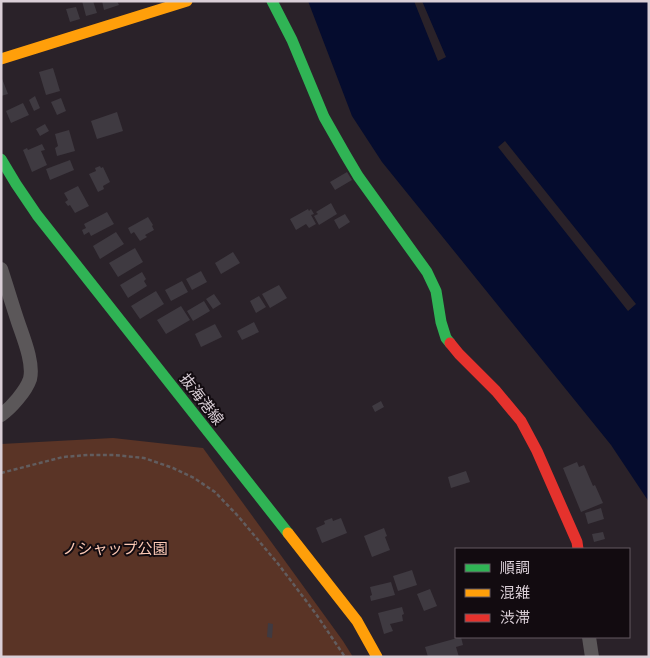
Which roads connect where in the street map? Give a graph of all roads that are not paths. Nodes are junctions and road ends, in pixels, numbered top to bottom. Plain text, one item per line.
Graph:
1 (186, 1) edge
2 (272, 1) edge
3 (1, 59) edge
4 (1, 160) edge
5 (1, 270) edge
6 (1, 416) edge
7 (578, 548) edge
8 (589, 638) edge
9 (377, 657) edge
10 (592, 657) edge

1 - 3 street
2 - 7 street
4 - 9 street, 抜海港線
5 - 6 street
8 - 10 street

